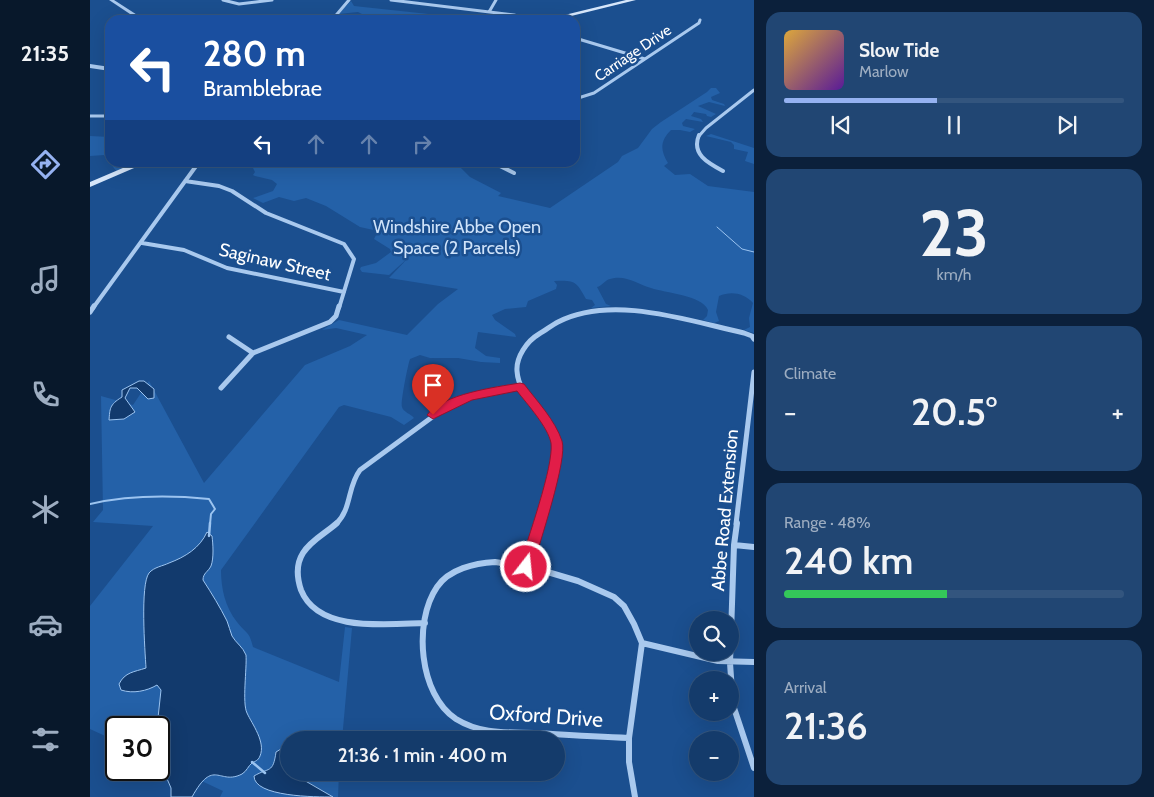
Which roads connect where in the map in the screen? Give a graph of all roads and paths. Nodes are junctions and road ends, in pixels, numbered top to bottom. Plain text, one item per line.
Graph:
1 (111, 0) edge
2 (222, 0) edge
3 (272, 0) edge
4 (349, 0) edge
5 (391, 0) edge
6 (496, 0) edge
7 (633, 0) edge
8 (489, 12) junction
9 (134, 15) edge
10 (335, 15) edge
11 (514, 15) edge
12 (568, 15) edge
13 (700, 20) dead end
14 (580, 40) edge
15 (645, 59) junction
16 (90, 66) edge
17 (105, 68) edge
18 (754, 90) edge
19 (580, 97) edge
20 (90, 116) edge
21 (105, 116) edge
22 (133, 167) edge
23 (195, 167) edge
24 (502, 167) edge
25 (724, 171) dead end
26 (514, 173) dead end
27 (184, 181) junction
28 (90, 185) edge
29 (142, 243) junction
30 (344, 292) junction
31 (90, 312) edge
32 (229, 337) dead end
33 (753, 338) edge
34 (253, 353) junction
35 (754, 372) edge
36 (520, 386) junction
37 (221, 388) dead end
38 (734, 545) junction
39 (754, 547) edge
40 (526, 567) junction
41 (425, 623) junction
42 (642, 643) junction
43 (754, 662) edge
44 (730, 663) junction
45 (629, 738) junction
46 (754, 768) edge
47 (635, 797) edge

1 - 9 street
2 - 3 street
4 - 10 street
5 - 8 street
6 - 8 street
7 - 12 main road
8 - 11 street
13 - 15 street, Carriage Drive
14 - 15 street
15 - 19 street, Carriage Drive
16 - 17 street
18 - 25 street
20 - 21 street
22 - 28 main road
23 - 27 street
24 - 26 street
27 - 29 street
27 - 30 street
29 - 30 street, Saginaw Street
29 - 31 street
30 - 34 street
32 - 34 street
33 - 36 street
34 - 37 street
35 - 38 street, Abbe Road Extension
36 - 40 street
36 - 41 street
38 - 39 street
38 - 44 street, Abbe Road Extension
40 - 41 street, Oxford Drive
40 - 42 street, Oxford Drive
41 - 45 street, Oxford Drive
42 - 44 street
42 - 45 street
43 - 44 street
44 - 46 street, Abbe Road Extension
45 - 47 street

